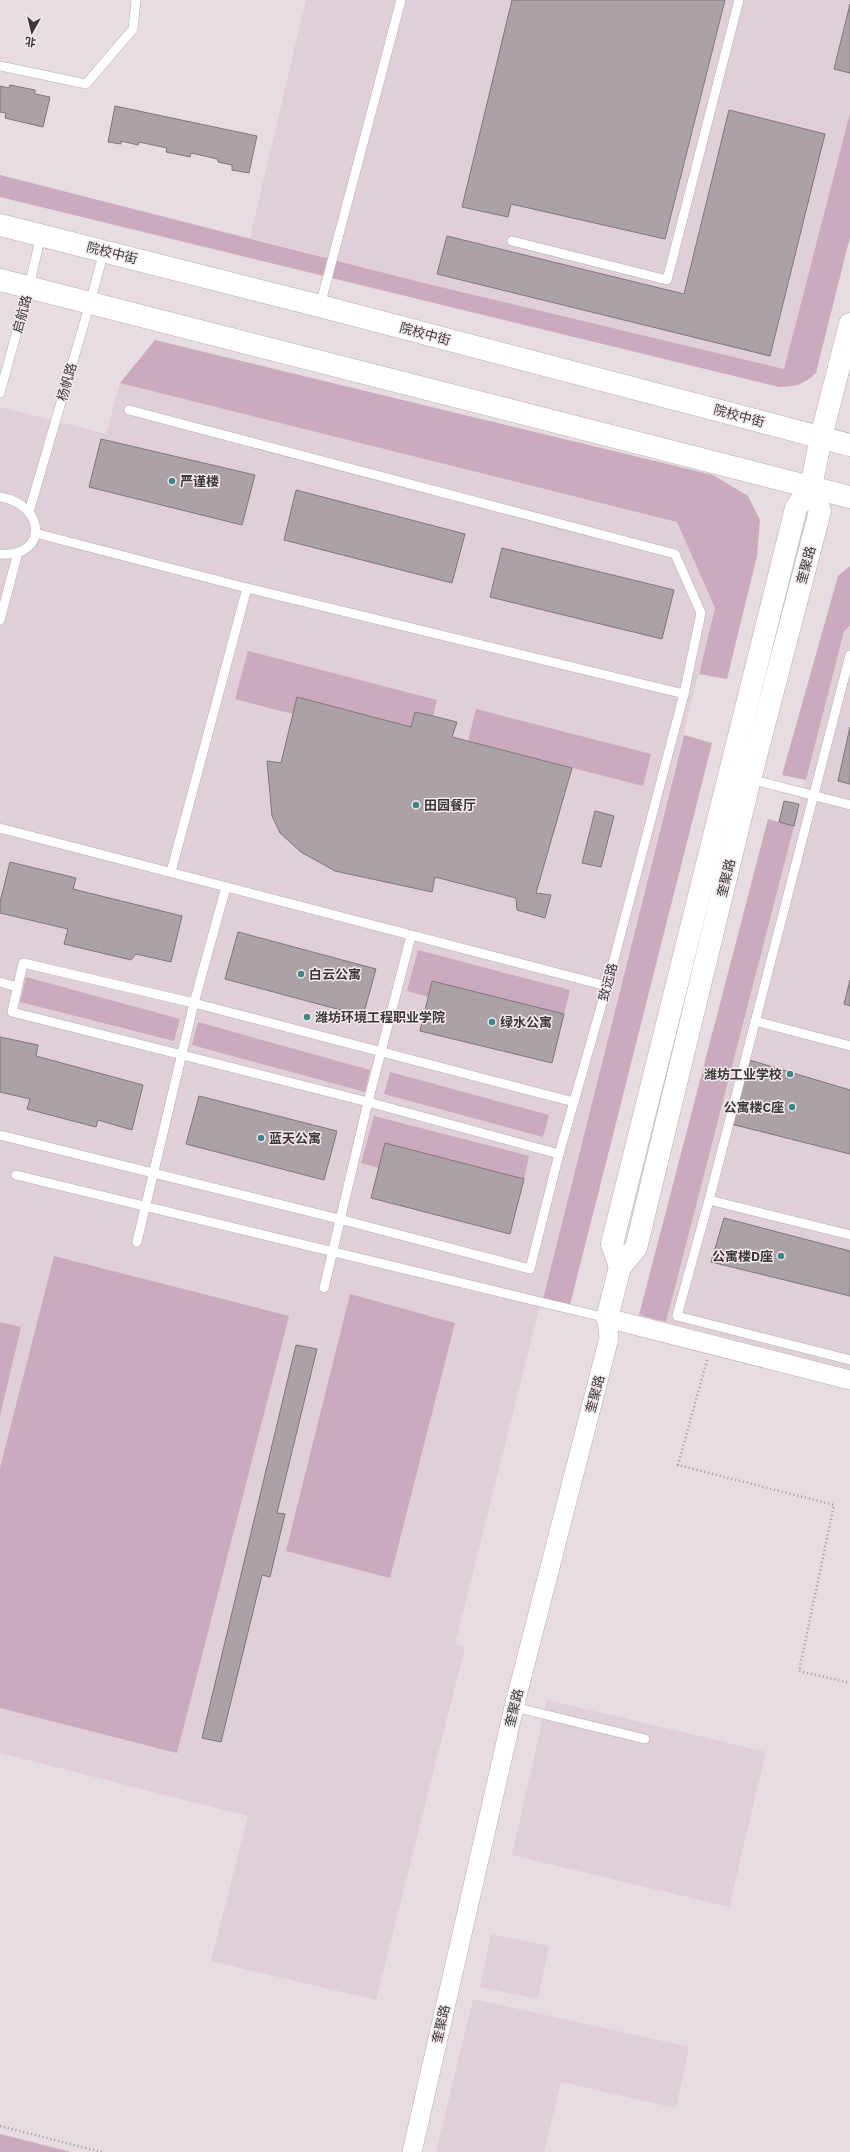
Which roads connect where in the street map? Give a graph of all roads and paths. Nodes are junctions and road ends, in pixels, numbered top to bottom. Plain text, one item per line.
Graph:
1 (136, 0) edge
2 (401, 0) edge
3 (738, 0) edge
4 (0, 66) edge
5 (0, 225) edge
6 (41, 235) junction
7 (512, 240) dead end
8 (104, 251) junction
9 (0, 280) edge
10 (29, 287) junction
11 (90, 303) junction
12 (320, 306) junction
13 (850, 324) edge
14 (0, 393) edge
15 (128, 410) dead end
16 (821, 437) junction
17 (850, 445) edge
18 (811, 487) junction
19 (0, 497) edge
20 (850, 497) edge
21 (29, 512) junction
22 (35, 533) junction
23 (18, 552) junction
24 (0, 554) edge
25 (247, 588) junction
26 (0, 620) edge
27 (850, 655) edge
28 (684, 694) junction
29 (750, 779) junction
30 (815, 796) junction
31 (850, 805) edge
32 (0, 828) edge
33 (171, 872) junction
34 (226, 887) junction
35 (410, 936) junction
36 (0, 982) edge
37 (607, 986) junction
38 (17, 987) junction
39 (194, 1003) junction
40 (755, 1021) junction
41 (850, 1046) edge
42 (381, 1053) junction
43 (182, 1054) junction
44 (368, 1102) junction
45 (574, 1102) junction
46 (0, 1135) edge
47 (559, 1154) junction
48 (154, 1173) junction
49 (16, 1175) dead end
50 (709, 1200) junction
51 (146, 1206) junction
52 (339, 1219) junction
53 (850, 1235) edge
54 (137, 1242) dead end
55 (332, 1251) junction
56 (620, 1266) junction
57 (324, 1288) dead end
58 (607, 1318) junction
59 (712, 1344) junction
60 (850, 1360) edge
61 (850, 1380) edge
62 (850, 1683) edge
63 (514, 1707) junction
64 (645, 1739) dead end
65 (0, 2126) edge
66 (102, 2152) edge
67 (412, 2152) edge

1 - 4 lane
2 - 12 lane
3 - 7 lane
5 - 6 street, 院校中街
6 - 8 street, 院校中街
6 - 10 lane, 启航路
8 - 11 lane, 杨帆路
8 - 12 street, 院校中街
9 - 10 street
10 - 11 street
10 - 14 lane, 启航路
11 - 18 street
11 - 21 lane, 杨帆路
12 - 16 street, 院校中街
13 - 16 street, 奎聚路
15 - 28 lane, 致远路
16 - 17 street, 院校中街
16 - 18 street, 奎聚路
18 - 20 street
18 - 29 street, 奎聚路
18 - 56 street, 奎聚路
19 - 21 lane
21 - 22 lane
22 - 23 lane
22 - 25 lane
23 - 24 lane
23 - 26 lane
25 - 28 lane
25 - 33 lane
27 - 30 lane
28 - 37 lane, 致远路
29 - 30 lane
29 - 56 street, 奎聚路
30 - 31 lane
30 - 40 lane
32 - 33 lane
33 - 34 lane
34 - 35 lane
34 - 39 lane
35 - 37 lane
35 - 42 lane
36 - 38 lane
37 - 45 lane, 致远路
38 - 39 lane
38 - 43 lane
39 - 42 lane
39 - 43 lane
40 - 41 lane
40 - 50 lane
42 - 44 lane
42 - 45 lane
43 - 44 lane
43 - 48 lane
44 - 47 lane
44 - 52 lane
45 - 47 lane, 致远路
46 - 48 lane
47 - 52 lane, 致远路
48 - 51 lane
48 - 52 lane
49 - 51 lane
50 - 53 lane
50 - 60 lane
51 - 54 lane
51 - 55 lane
52 - 55 lane
55 - 57 lane
55 - 58 lane
56 - 58 street, 奎聚路
58 - 59 street
58 - 63 street, 奎聚路
59 - 61 street
59 - 62 path
63 - 64 lane
63 - 67 street, 奎聚路
65 - 66 path

